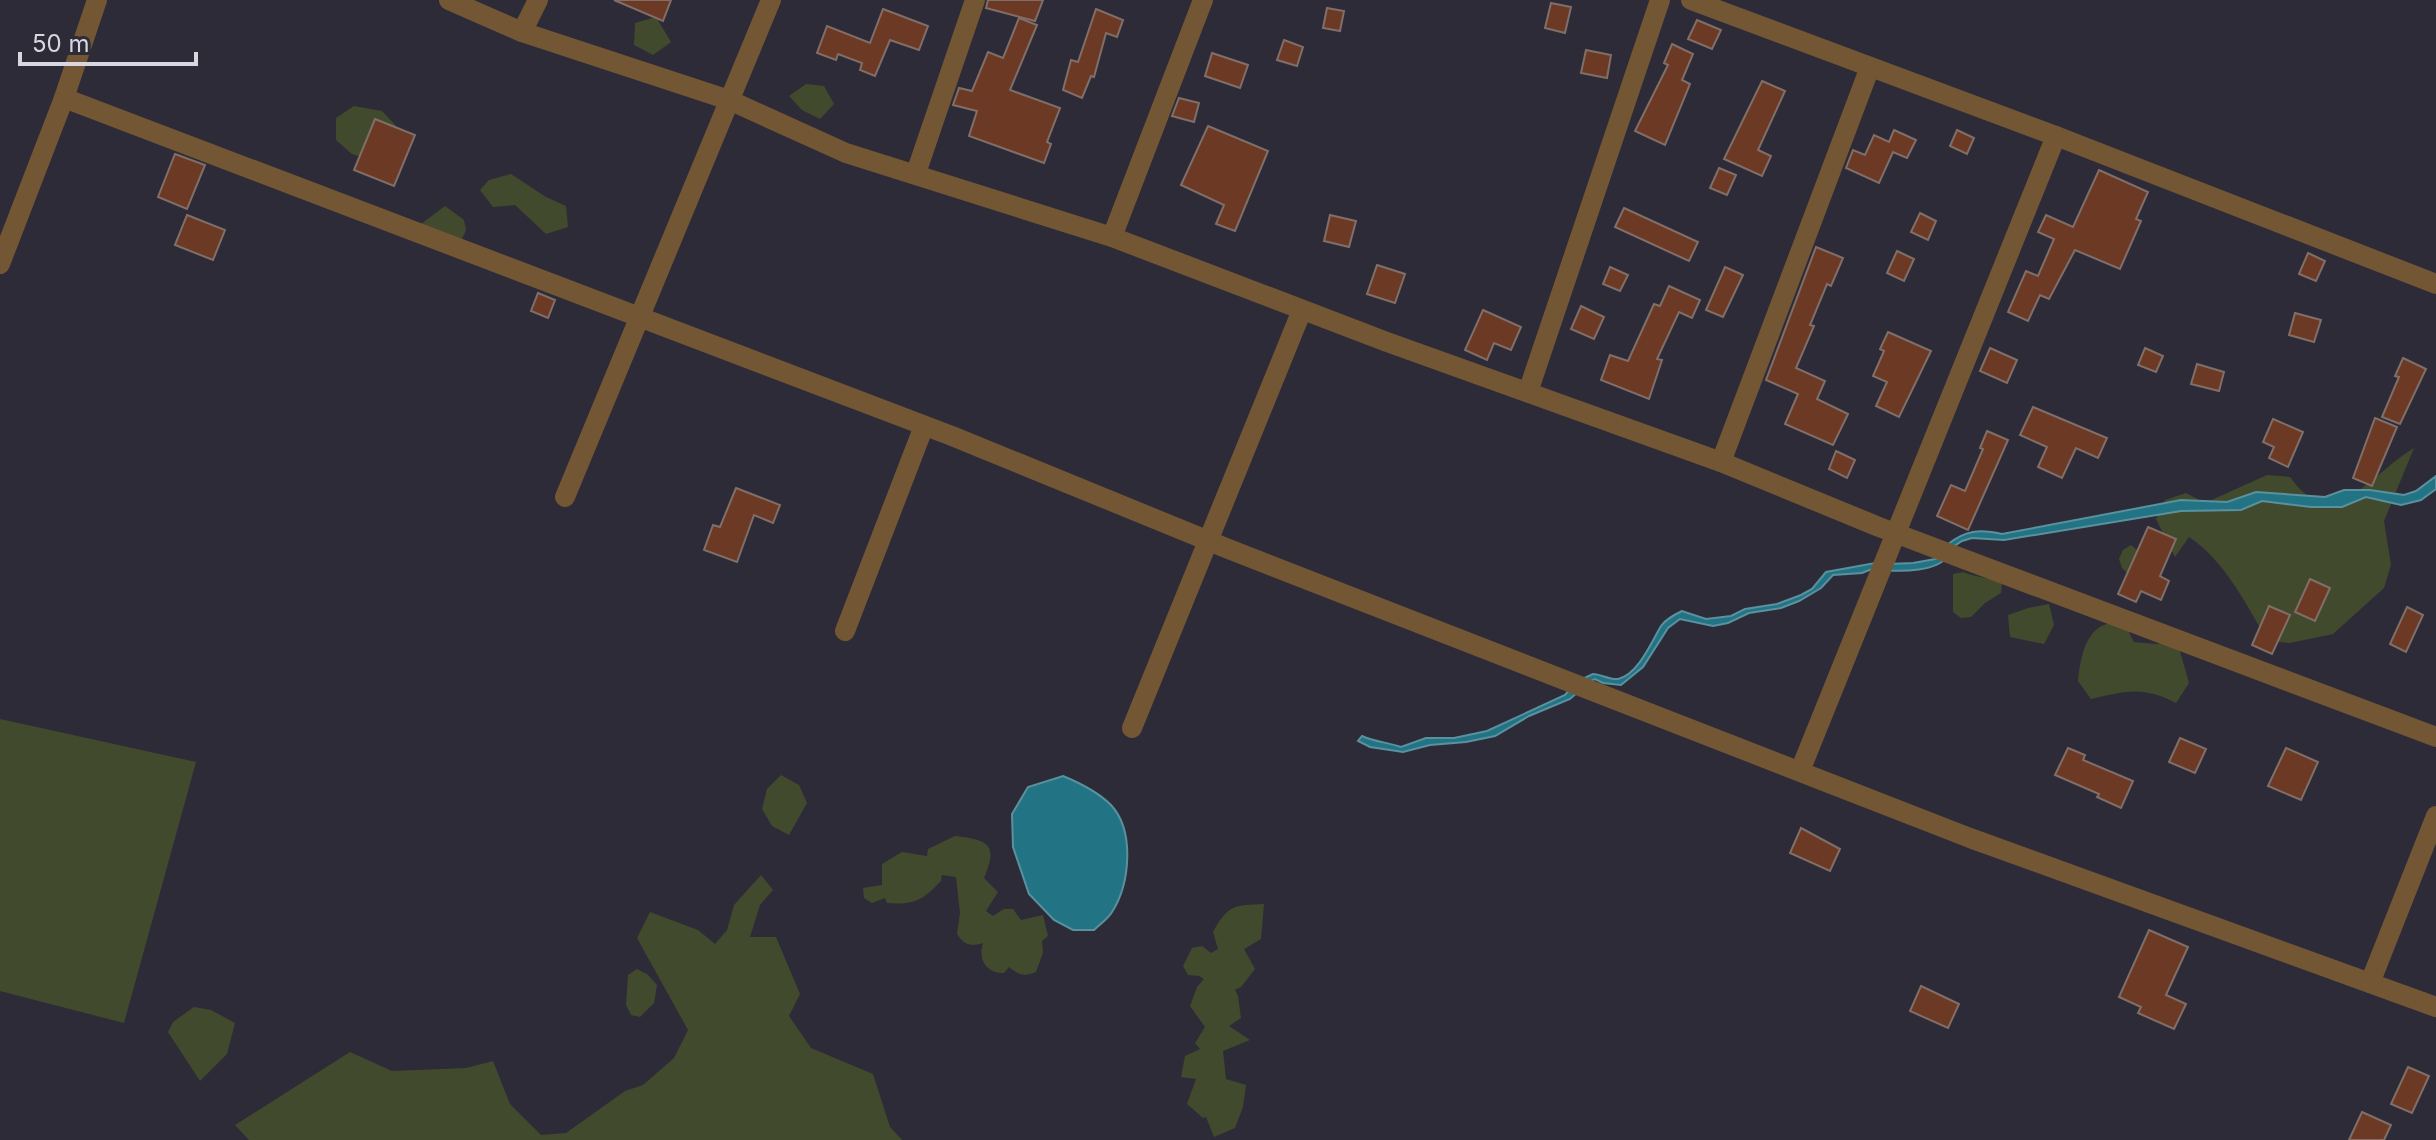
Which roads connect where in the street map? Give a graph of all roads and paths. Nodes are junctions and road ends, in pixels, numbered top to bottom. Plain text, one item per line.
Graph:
1 (97, 0) edge
2 (449, 0) edge
3 (538, 0) edge
4 (771, 0) edge
5 (975, 0) edge
6 (1203, 0) edge
7 (1660, 0) edge
8 (1691, 0) edge
9 (522, 32) junction
10 (1870, 67) junction
11 (64, 98) junction
12 (729, 100) junction
13 (2056, 136) junction
14 (916, 173) junction
15 (1112, 237) junction
16 (0, 264) edge
17 (2436, 284) edge
18 (1302, 310) junction
19 (640, 317) junction
20 (1528, 392) junction
21 (924, 426) junction
22 (1721, 462) junction
23 (565, 497) dead end
24 (1897, 534) junction
25 (1209, 542) junction
26 (845, 631) dead end
27 (1132, 728) dead end
28 (2436, 737) edge
29 (1800, 771) junction
30 (2436, 816) edge
31 (2370, 983) junction
32 (2436, 1007) edge

1 - 11 street
2 - 9 street
3 - 9 street
4 - 12 street
5 - 14 street
6 - 15 street
7 - 20 street
8 - 10 street
9 - 12 street
10 - 13 street
10 - 22 street
11 - 16 street
11 - 19 street
12 - 14 street
12 - 19 street
13 - 17 street
13 - 24 street
14 - 15 street
15 - 18 street
18 - 20 street
18 - 25 street
19 - 21 street
19 - 23 street
20 - 22 street
21 - 25 street
21 - 26 street
22 - 24 street
24 - 28 street
24 - 29 street
25 - 27 street
25 - 29 street
29 - 31 street
30 - 31 street
31 - 32 street

